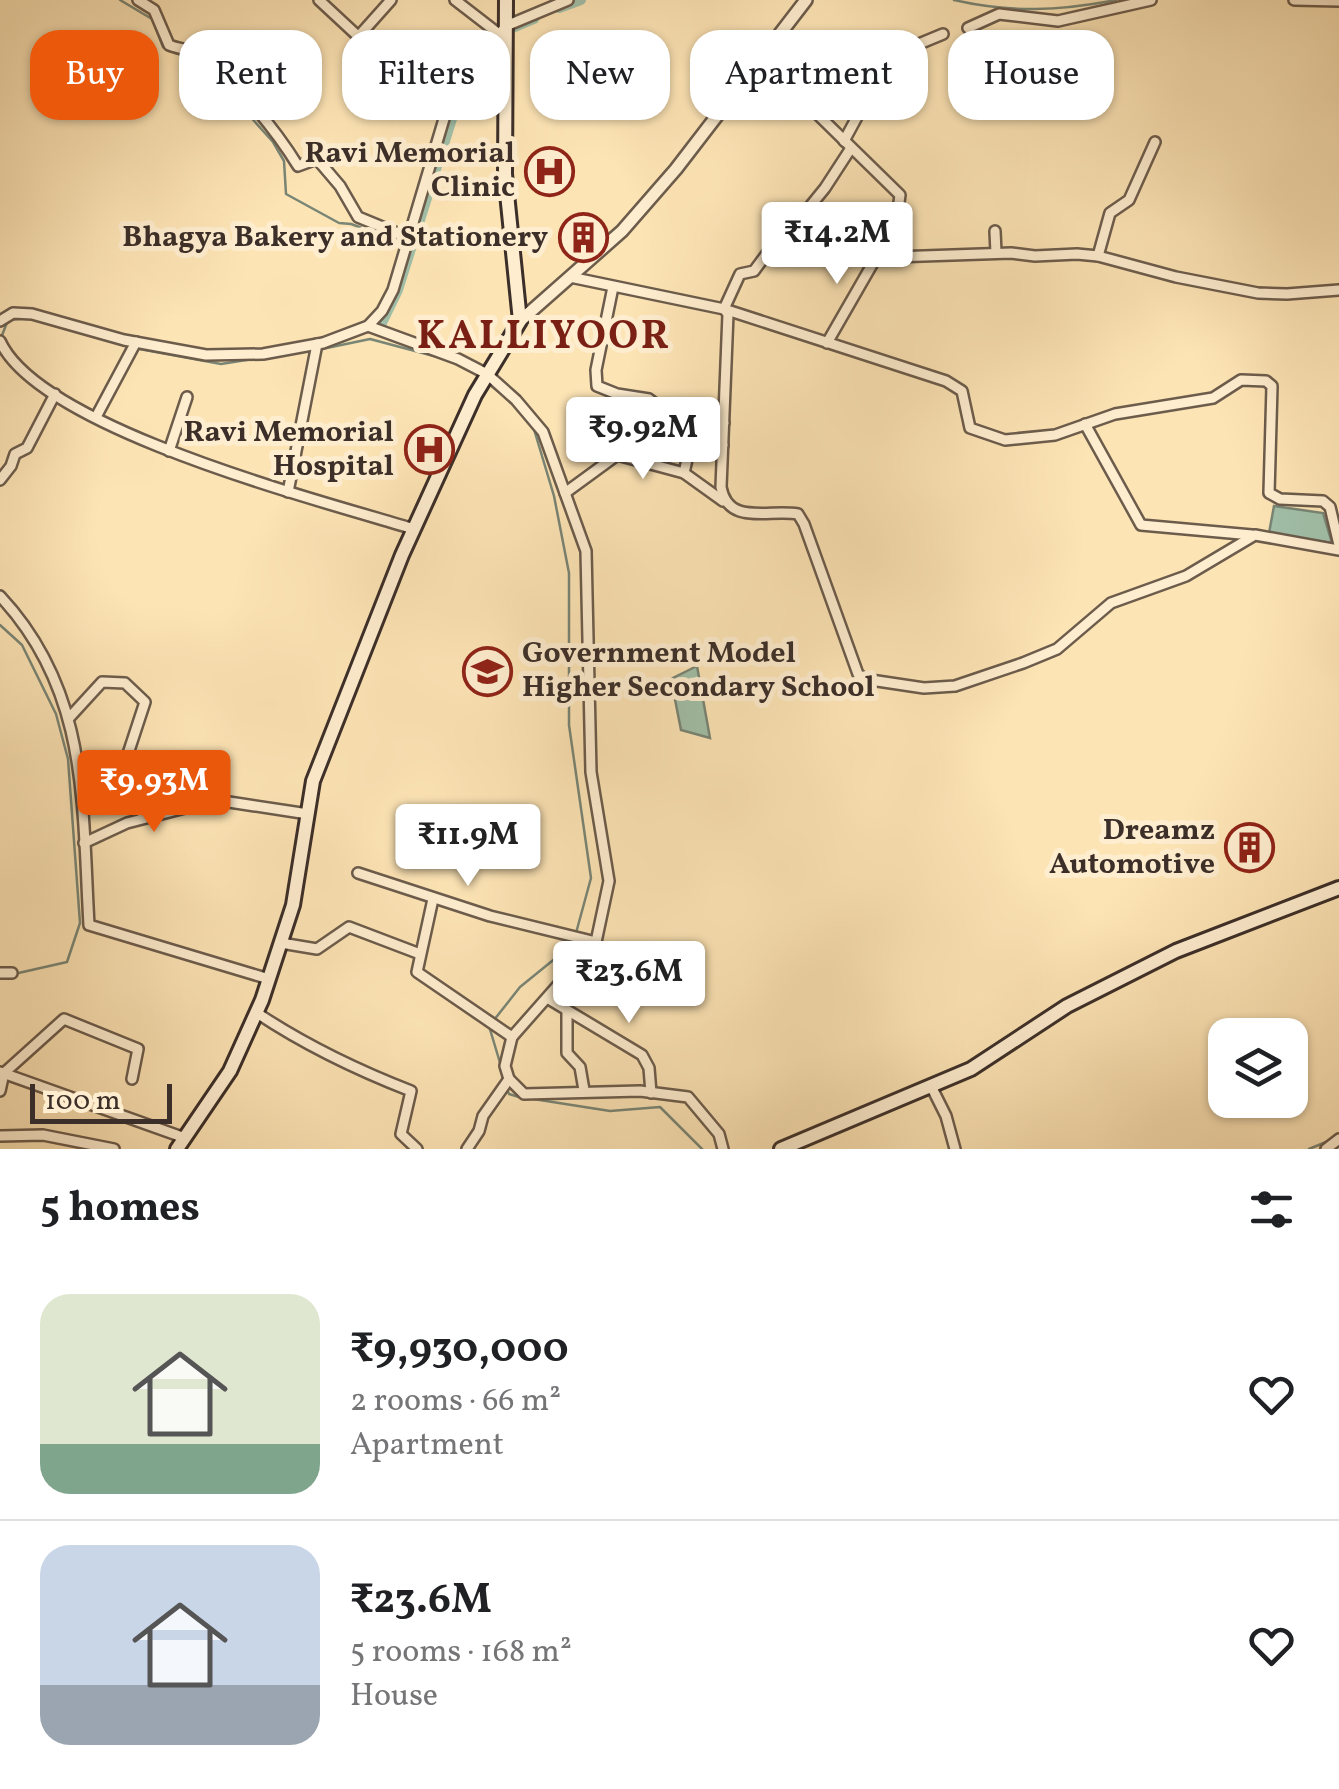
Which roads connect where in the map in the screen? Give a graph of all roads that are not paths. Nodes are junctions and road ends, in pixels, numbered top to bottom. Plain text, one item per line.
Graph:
1 (138, 0) edge
2 (319, 0) edge
3 (391, 0) edge
4 (456, 0) edge
5 (506, 0) edge
6 (568, 0) edge
7 (806, 0) edge
8 (1151, 0) edge
9 (1294, 0) edge
10 (1339, 2) edge
11 (968, 28) dead end
12 (351, 30) edge
13 (364, 30) edge
14 (502, 30) junction
15 (783, 30) edge
16 (943, 34) dead end
17 (444, 120) edge
18 (503, 120) edge
19 (713, 120) edge
20 (822, 120) edge
21 (1155, 142) dead end
22 (847, 145) junction
23 (995, 231) dead end
24 (409, 238) junction
25 (881, 249) junction
26 (996, 254) junction
27 (1098, 256) junction
28 (570, 276) junction
29 (614, 287) junction
30 (1339, 290) edge
31 (724, 309) junction
32 (0, 321) edge
33 (520, 321) junction
34 (368, 326) junction
35 (136, 343) junction
36 (827, 343) junction
37 (1, 347) edge
38 (316, 348) junction
39 (487, 374) junction
40 (55, 394) junction
41 (186, 396) dead end
42 (96, 418) junction
43 (724, 422) junction
44 (1085, 424) junction
45 (724, 445) junction
46 (169, 450) junction
47 (0, 452) edge
48 (15, 454) junction
49 (684, 473) junction
50 (0, 480) edge
51 (288, 492) junction
52 (565, 493) junction
53 (724, 501) junction
54 (414, 529) junction
55 (1255, 535) junction
56 (1339, 547) edge
57 (0, 596) edge
58 (69, 718) junction
59 (308, 814) junction
60 (144, 818) junction
61 (84, 843) junction
62 (358, 873) dead end
63 (1339, 888) edge
64 (432, 899) junction
65 (596, 942) junction
66 (280, 943) junction
67 (420, 954) junction
68 (0, 973) edge
69 (12, 973) dead end
70 (269, 980) junction
71 (548, 998) junction
72 (567, 1011) junction
73 (257, 1013) junction
74 (512, 1037) junction
75 (2, 1072) edge
76 (509, 1079) junction
77 (132, 1080) dead end
78 (932, 1088) junction
79 (0, 1090) edge
80 (584, 1090) junction
81 (651, 1093) junction
82 (0, 1136) edge
83 (1339, 1140) edge
84 (181, 1144) edge
85 (114, 1149) edge
86 (417, 1149) edge
87 (467, 1149) edge
88 (723, 1149) edge
89 (781, 1149) edge
90 (954, 1149) edge
91 (1326, 1149) edge

1 - 24 street
2 - 12 street
3 - 13 street
4 - 14 street
5 - 14 main road
6 - 14 street
7 - 15 street
8 - 11 street
9 - 10 street
16 - 22 street
17 - 24 street
18 - 33 main road
19 - 28 street
20 - 22 street
21 - 27 street
22 - 25 street
22 - 31 street
23 - 26 street
24 - 34 street
25 - 26 street
25 - 36 street
26 - 27 street
27 - 30 street
28 - 29 street
28 - 33 street
29 - 31 street
29 - 43 street
31 - 36 street
31 - 43 street
32 - 35 street
33 - 39 main road
34 - 38 street
34 - 39 street
35 - 38 street
35 - 42 street
36 - 44 street
37 - 40 street
38 - 51 street
39 - 52 street
39 - 54 main road
40 - 42 street
40 - 48 street
41 - 46 street
42 - 46 street
43 - 45 street
44 - 55 street
44 - 56 street
45 - 49 street
45 - 53 street
46 - 51 street
47 - 48 street
48 - 50 street
49 - 52 street
49 - 53 street
51 - 54 street
52 - 65 street
53 - 55 street
54 - 59 main road
55 - 56 street
57 - 58 street
58 - 60 street
58 - 61 street
59 - 60 street
59 - 66 main road
60 - 61 street
61 - 70 street
62 - 64 street
63 - 78 main road
64 - 65 street
64 - 67 street
65 - 71 street
66 - 67 street
66 - 70 main road
67 - 74 street
68 - 69 street
70 - 73 main road
71 - 72 street
71 - 74 street
72 - 80 street
72 - 81 street
73 - 84 main road
73 - 86 street
74 - 76 street
75 - 77 street
75 - 79 street
75 - 84 street
76 - 80 street
76 - 87 street
78 - 89 main road
78 - 90 street
80 - 81 street
81 - 88 street
82 - 85 street
83 - 91 street

